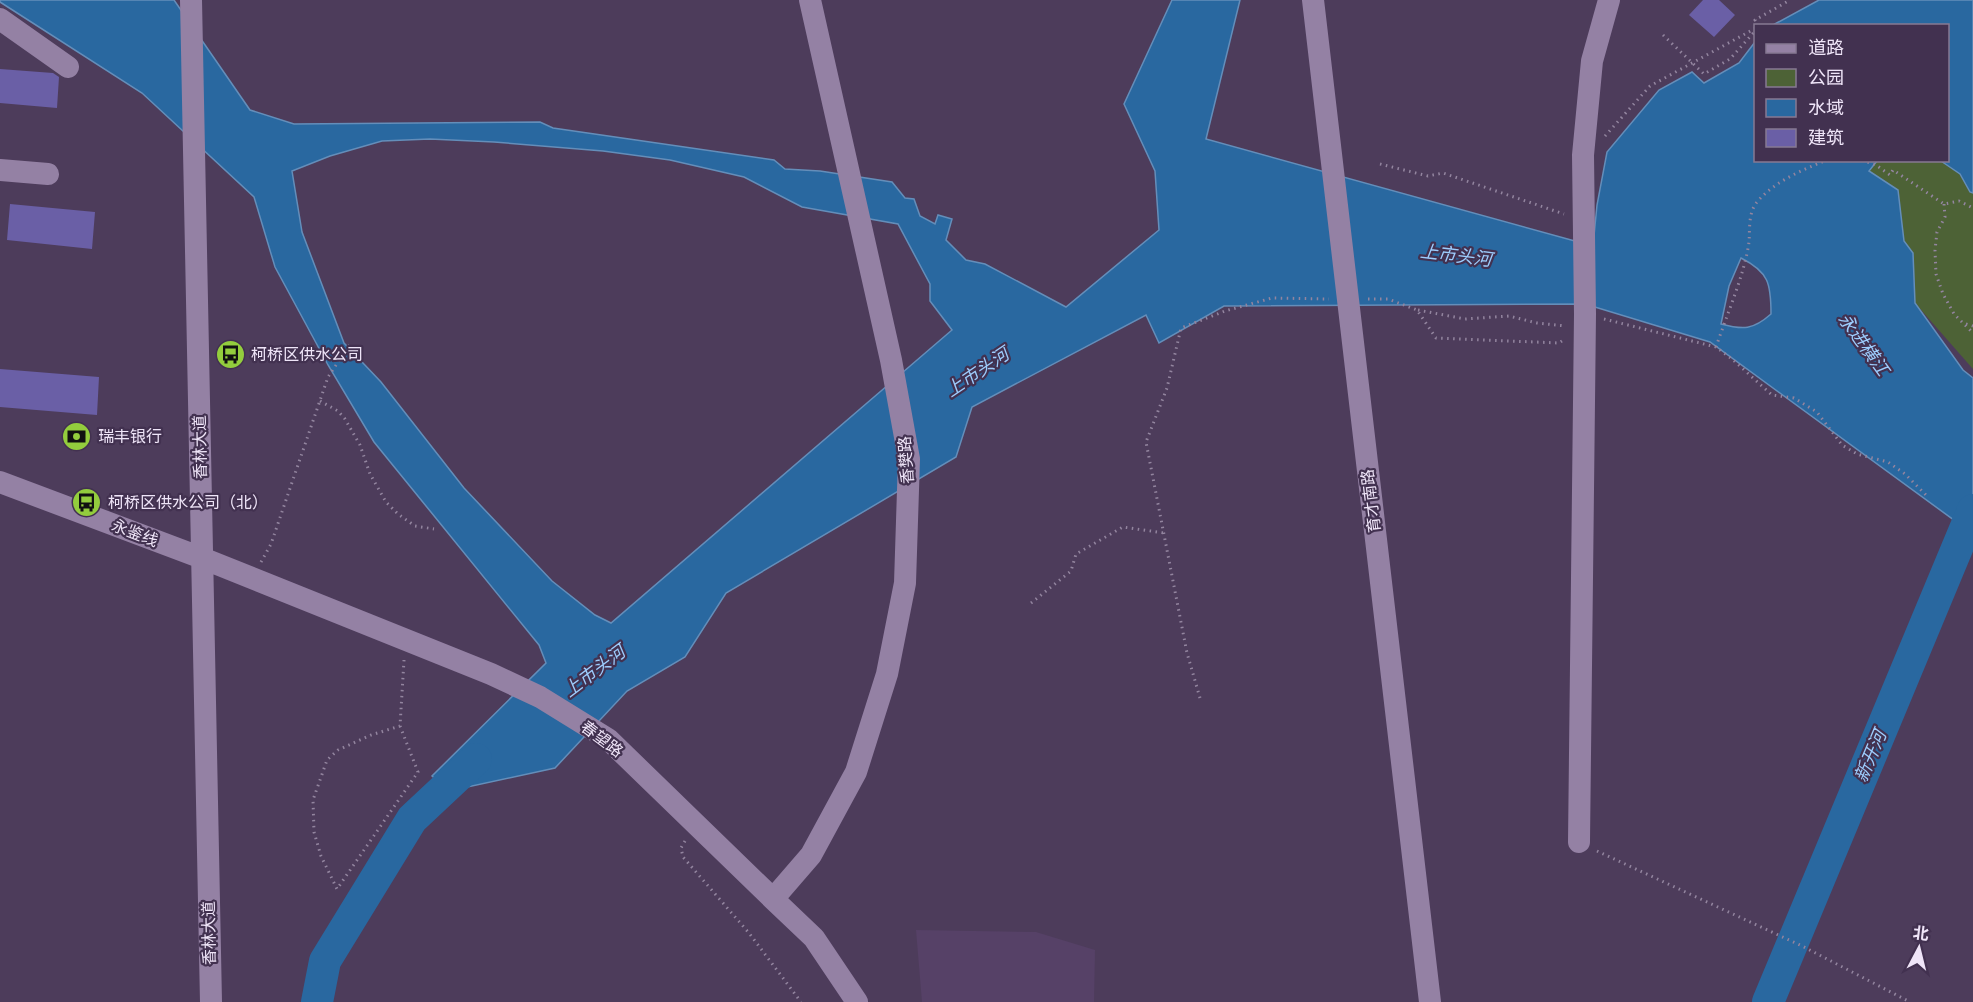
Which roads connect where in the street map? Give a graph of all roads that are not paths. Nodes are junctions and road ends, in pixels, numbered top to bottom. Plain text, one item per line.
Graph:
1 (192, 0) edge
2 (810, 0) edge
3 (1313, 0) edge
4 (1609, 0) edge
5 (0, 19) edge
6 (68, 67) dead end
7 (0, 170) edge
8 (48, 174) dead end
9 (0, 483) edge
10 (202, 558) junction
11 (1579, 842) road end
12 (773, 898) junction
13 (211, 1002) edge
14 (857, 1002) edge
15 (1430, 1002) edge

1 - 10 street, 香林大道
2 - 12 street, 香樊路
3 - 15 street, 育才南路
4 - 11 street
5 - 6 street
7 - 8 street
9 - 10 street, 永鉴线
10 - 12 street, 春望路
10 - 13 street, 香林大道
12 - 14 street, 春望路

